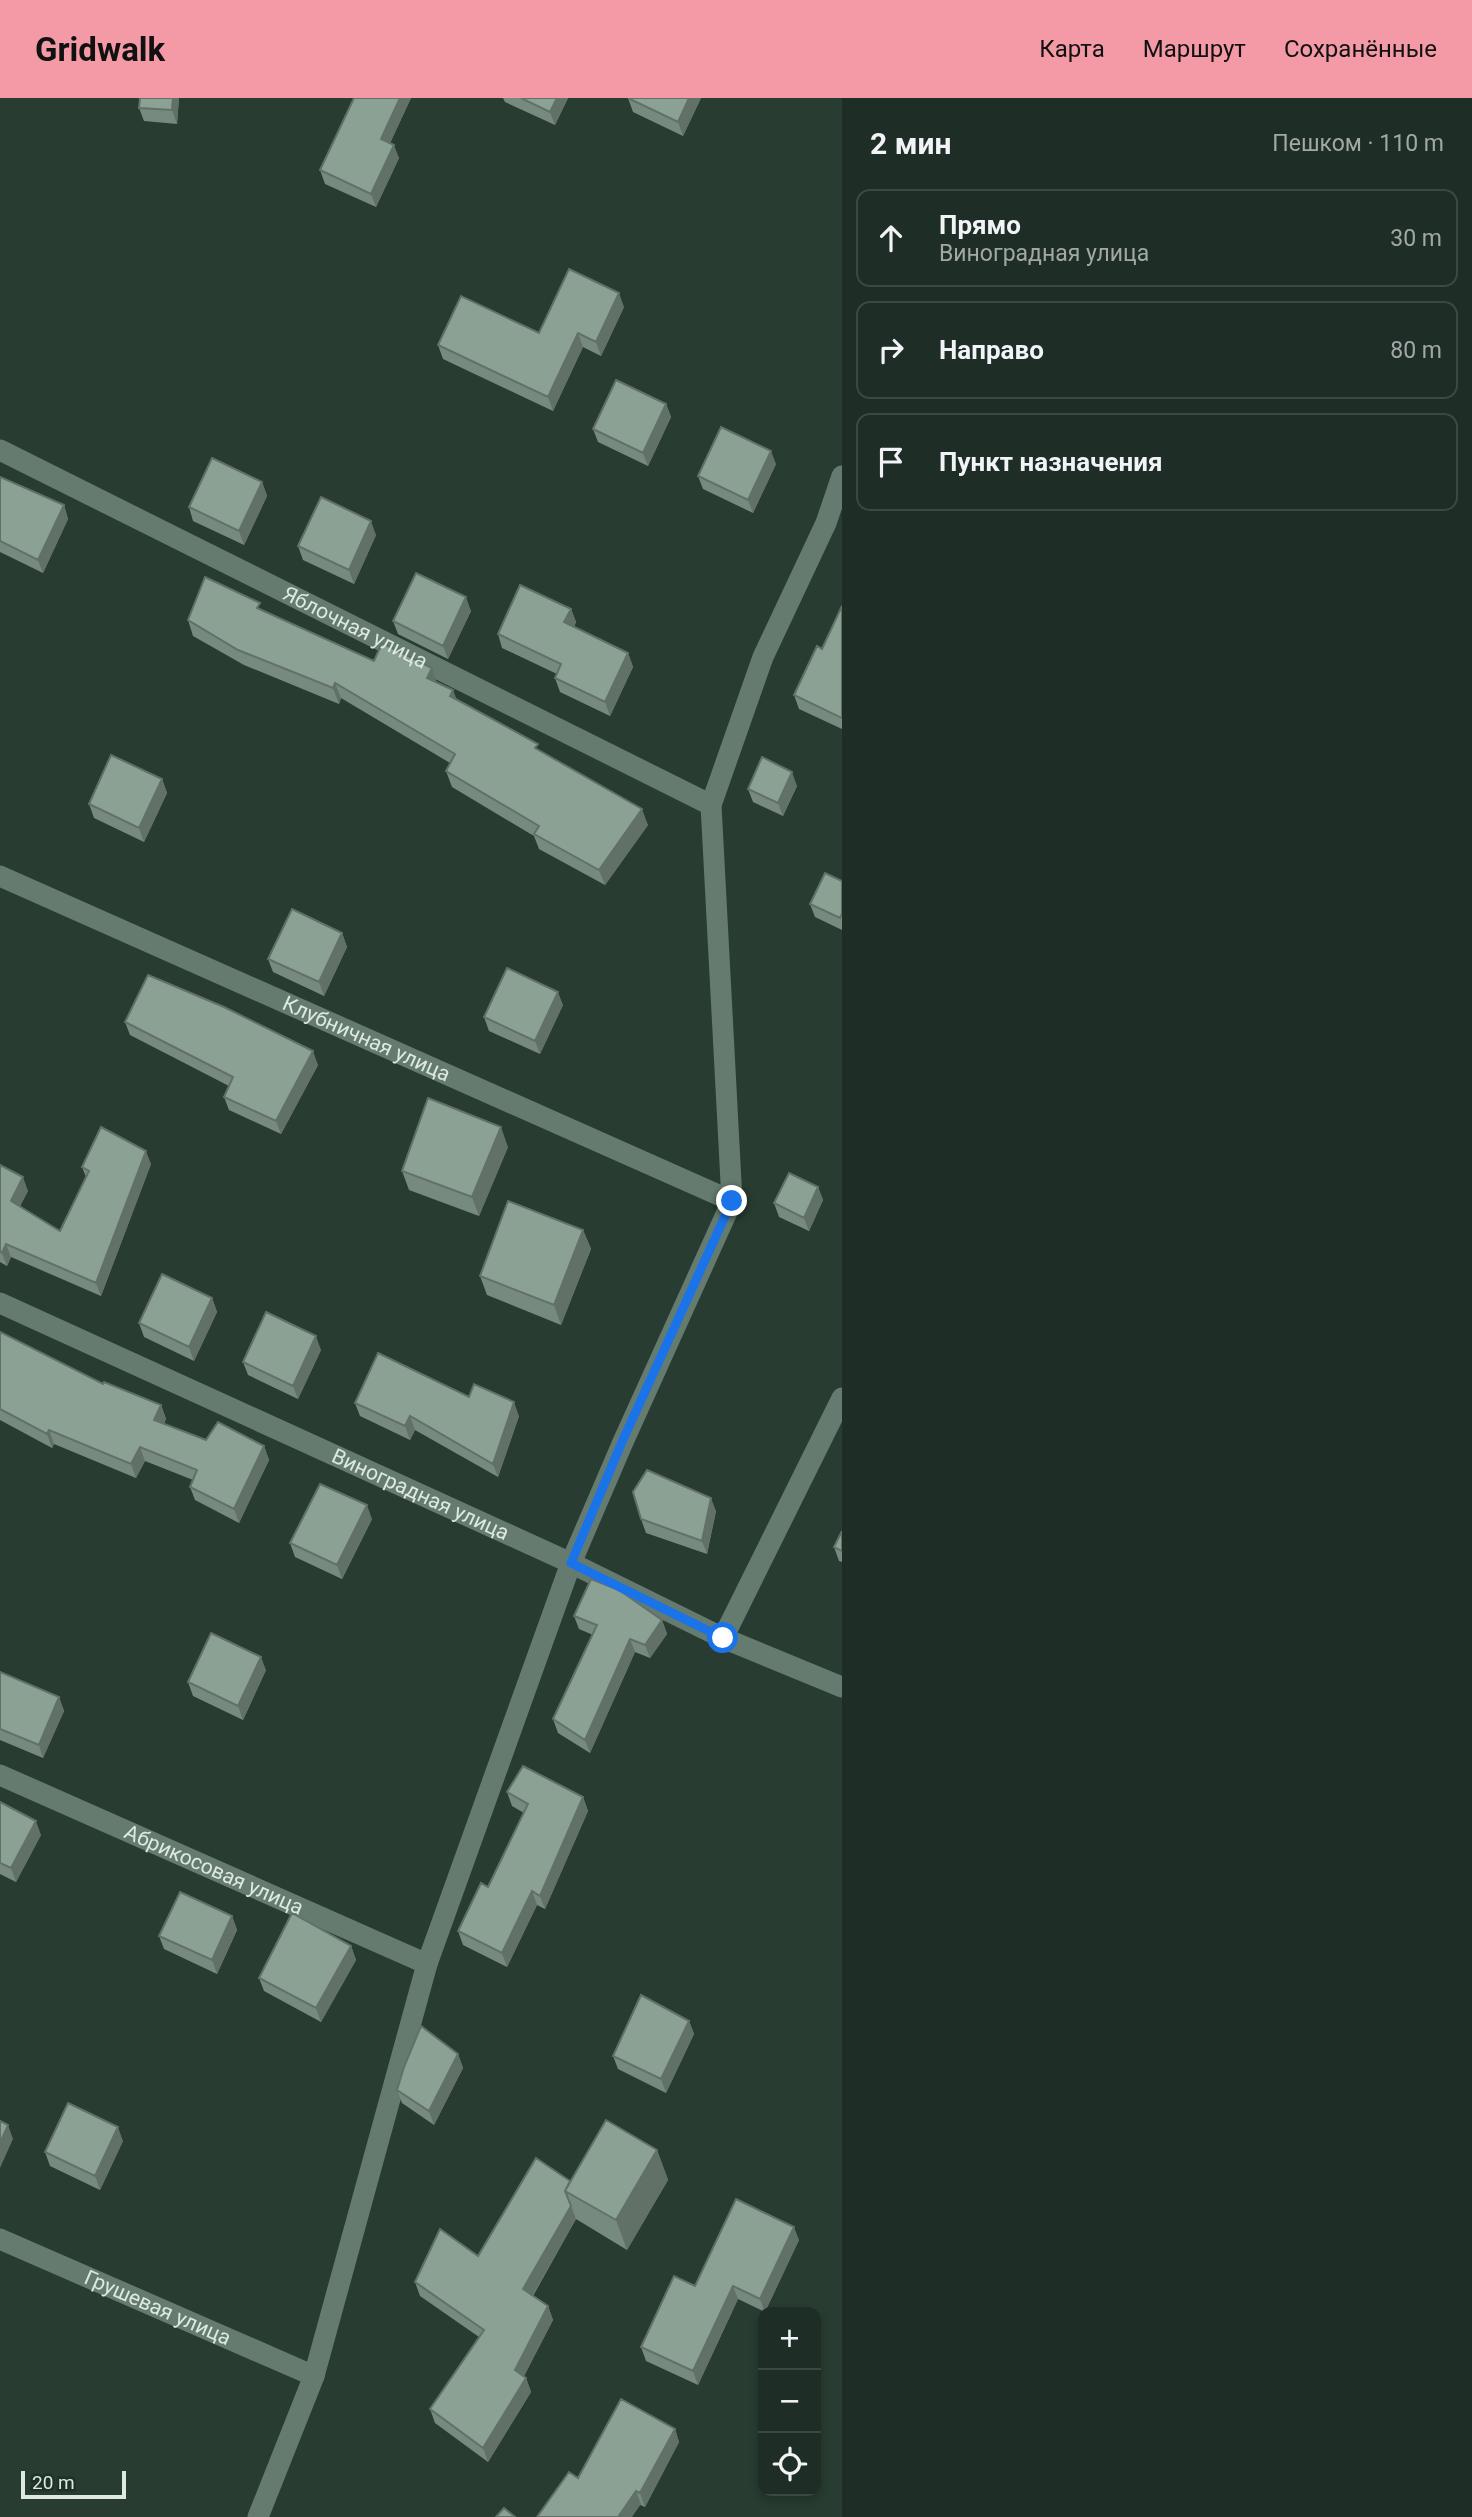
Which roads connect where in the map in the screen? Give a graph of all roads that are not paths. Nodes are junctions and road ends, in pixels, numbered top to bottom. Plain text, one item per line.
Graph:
1 (0, 450) edge
2 (842, 476) edge
3 (710, 805) junction
4 (0, 876) edge
5 (732, 1201) junction
6 (0, 1303) edge
7 (842, 1398) edge
8 (571, 1563) junction
9 (723, 1638) junction
10 (842, 1687) edge
11 (0, 1775) edge
12 (427, 1965) junction
13 (0, 2239) edge
14 (314, 2376) junction
15 (258, 2517) edge

1 - 3 street, Яблочная улица
2 - 3 street
3 - 5 street
4 - 5 street, Клубничная улица
5 - 8 street
6 - 8 street, Виноградная улица
7 - 9 street
8 - 9 street, Виноградная улица
8 - 12 street
9 - 10 street, Виноградная улица
11 - 12 street, Абрикосовая улица
12 - 14 street
13 - 14 street, Грушевая улица
14 - 15 street

